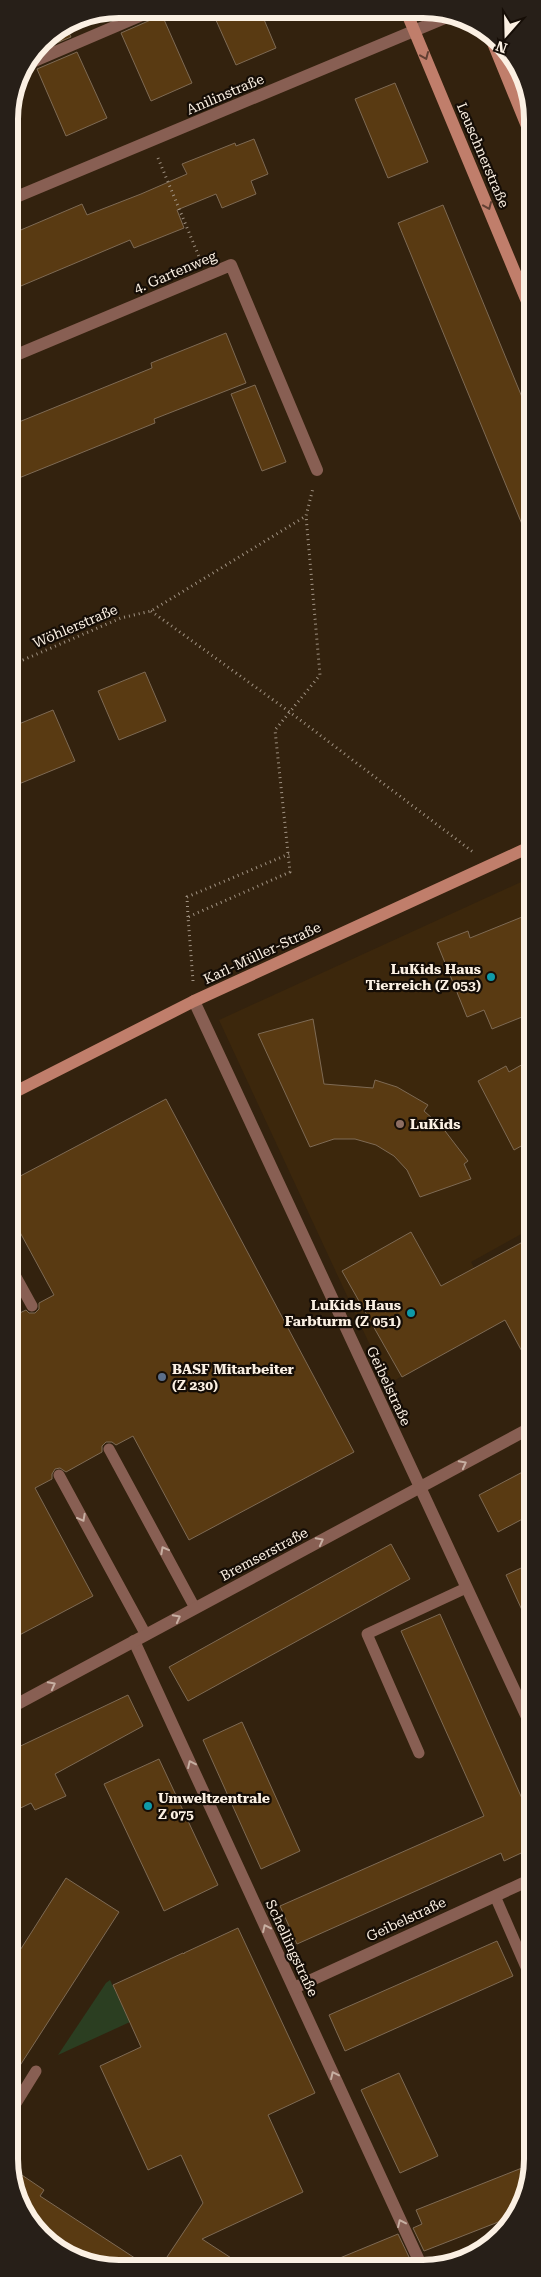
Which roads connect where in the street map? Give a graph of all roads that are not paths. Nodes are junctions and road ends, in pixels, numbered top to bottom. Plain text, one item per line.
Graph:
1 (135, 18) edge
2 (409, 18) edge
3 (443, 19) edge
4 (415, 31) junction
5 (36, 60) edge
6 (500, 60) edge
7 (524, 119) edge
8 (18, 196) edge
9 (524, 294) edge
10 (18, 354) edge
11 (317, 470) road end
12 (524, 850) edge
13 (194, 1001) junction
14 (18, 1091) edge
15 (17, 1279) edge
16 (32, 1306) dead end
17 (523, 1432) edge
18 (109, 1449) dead end
19 (59, 1475) dead end
20 (420, 1487) junction
21 (466, 1588) junction
22 (195, 1608) junction
23 (146, 1635) junction
24 (134, 1641) junction
25 (17, 1704) edge
26 (523, 1709) edge
27 (419, 1753) dead end
28 (523, 1883) edge
29 (495, 1896) junction
30 (523, 1961) edge
31 (294, 1988) junction
32 (36, 2071) dead end
33 (17, 2102) edge
34 (419, 2260) edge

1 - 5 street
2 - 4 street, Leuschnerstraße
3 - 4 street, Anilinstraße
4 - 8 street, Anilinstraße
4 -> 9 street, Leuschnerstraße
6 - 7 street
10 - 11 street, 4. Gartenweg
12 - 13 street, Karl-Müller-Straße
13 - 14 street, Karl-Müller-Straße
13 - 20 street, Geibelstraße
15 - 16 lane
20 -> 17 street, Bremserstraße
22 -> 18 lane
19 -> 23 lane
20 - 21 street, Geibelstraße
22 -> 20 street, Bremserstraße
21 - 26 street, Geibelstraße
21 - 27 lane
23 -> 22 street, Bremserstraße
23 - 24 street, Bremserstraße
25 -> 24 street, Bremserstraße
31 -> 24 street, Schellingstraße
28 - 29 street, Geibelstraße
29 - 30 lane
29 - 31 street, Geibelstraße
34 -> 31 street, Schellingstraße
32 - 33 lane

